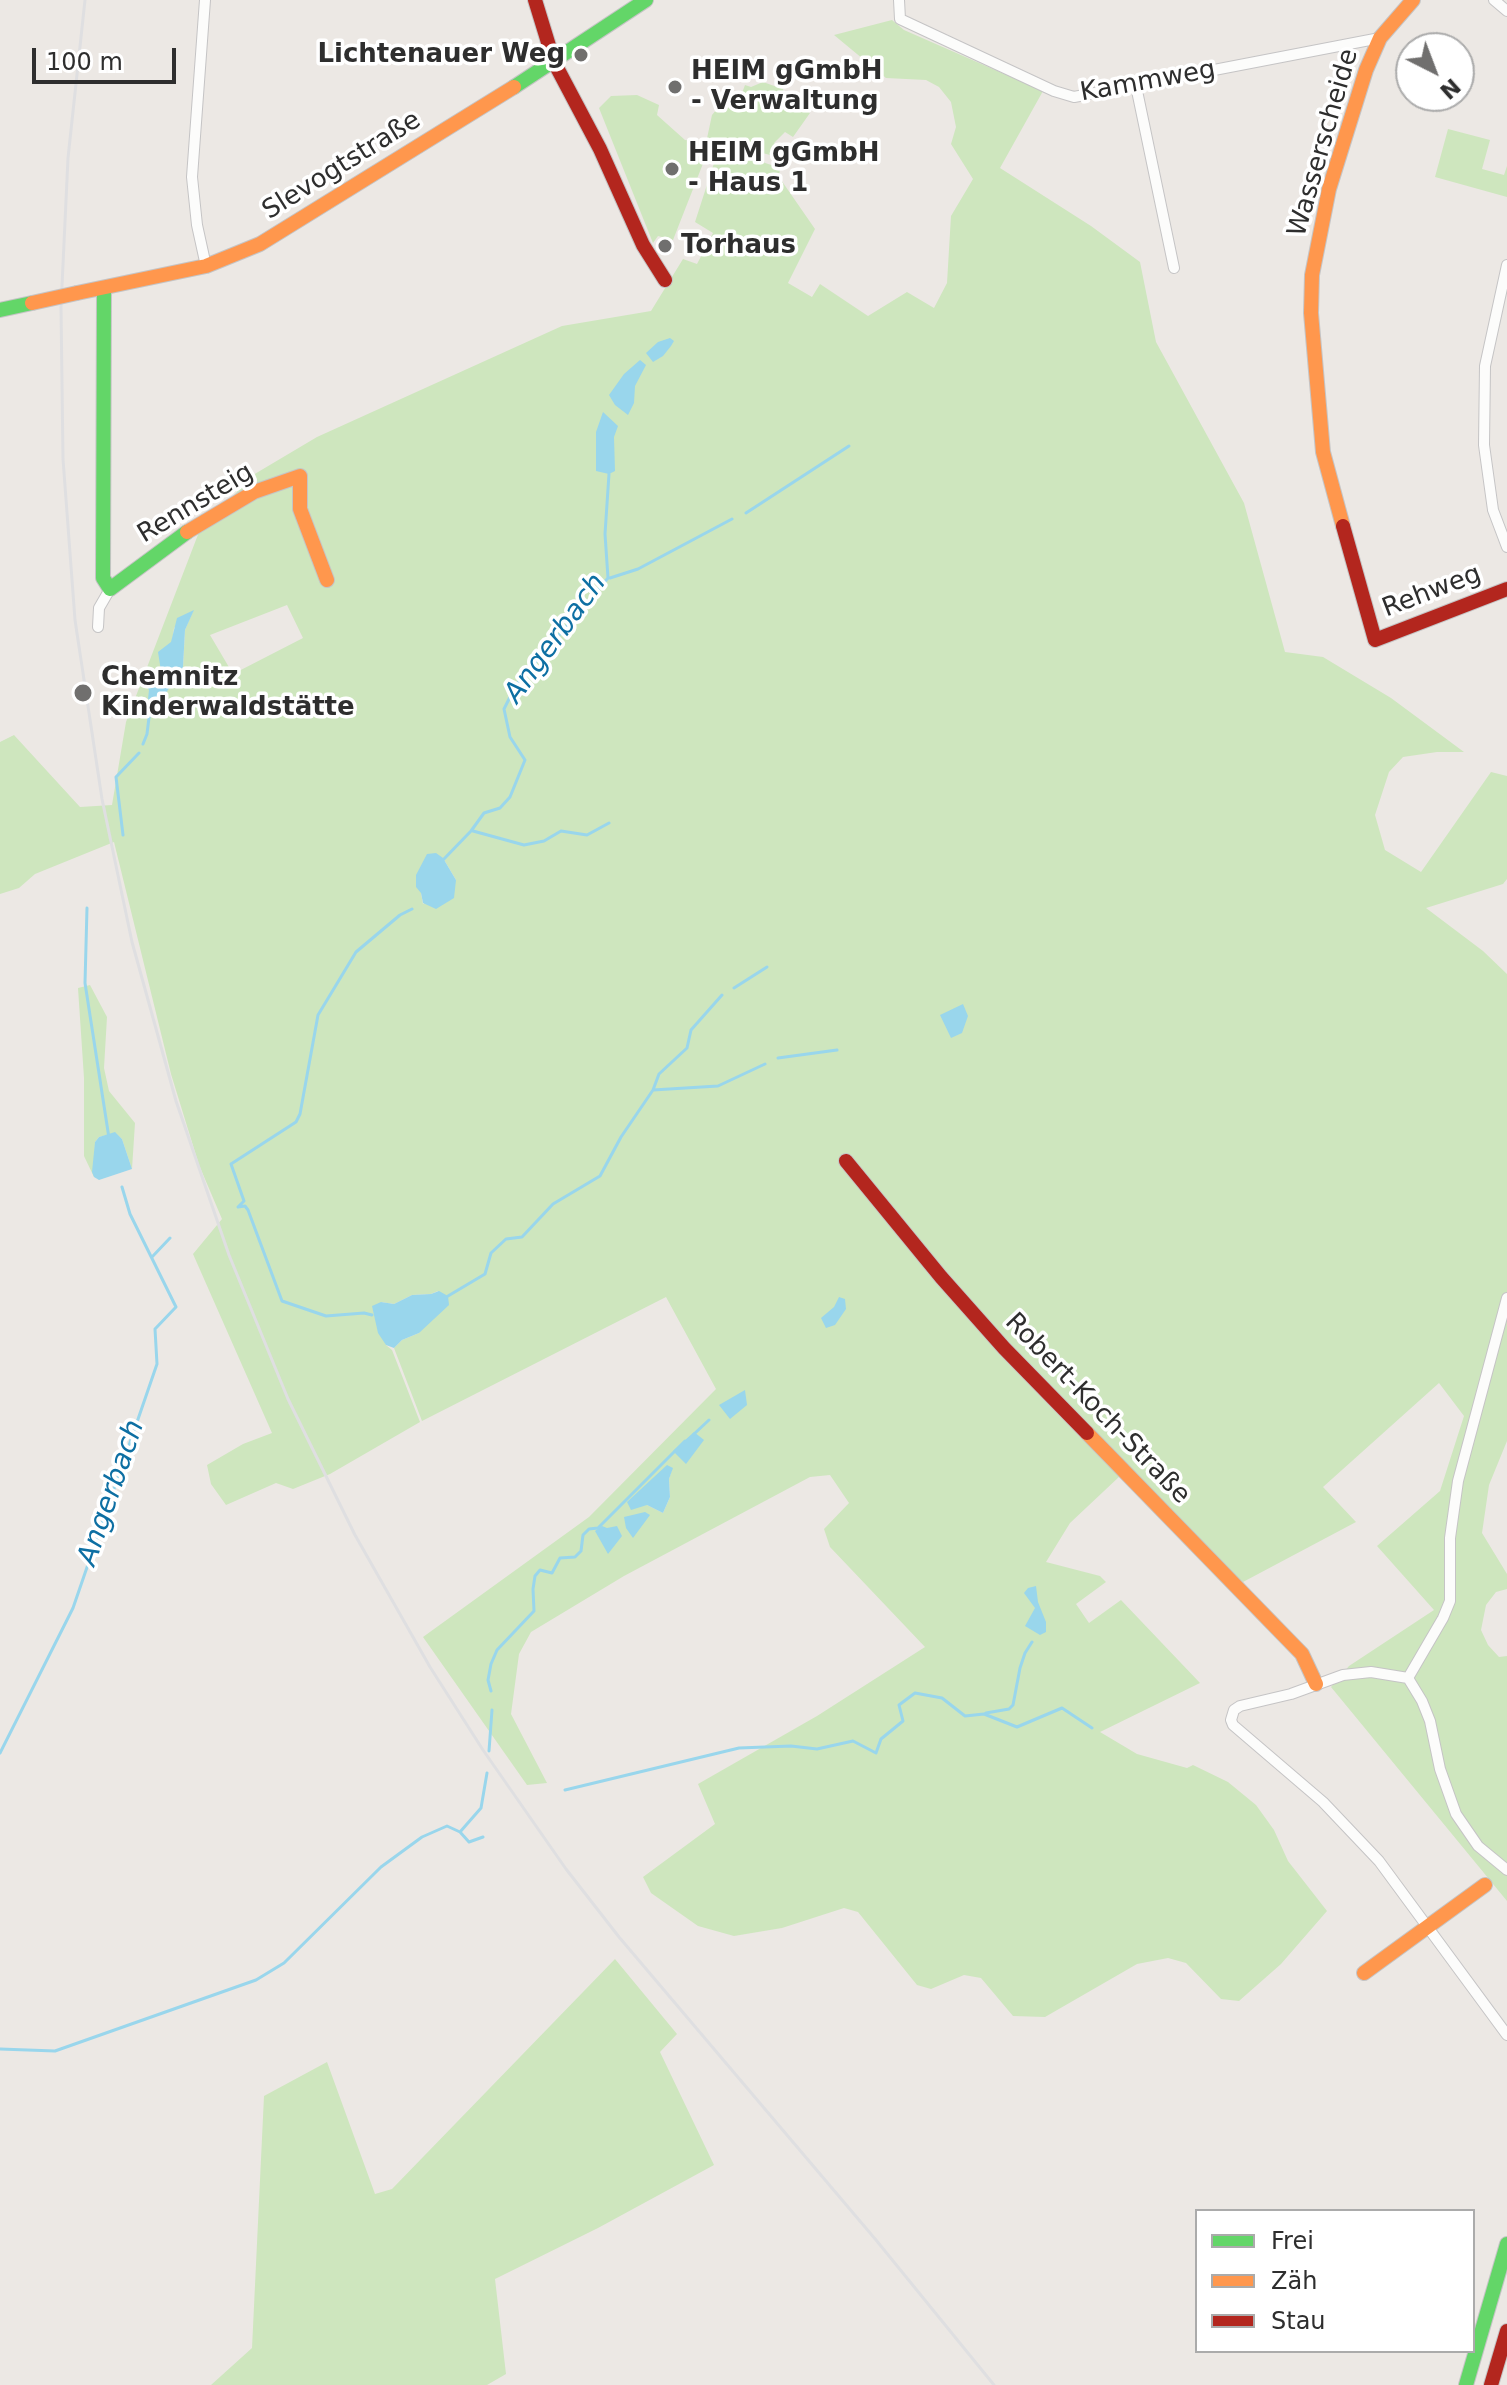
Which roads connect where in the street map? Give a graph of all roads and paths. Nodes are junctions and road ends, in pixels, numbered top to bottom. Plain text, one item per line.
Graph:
1 (205, 0) edge
2 (535, 0) edge
3 (646, 0) edge
4 (899, 0) edge
5 (1413, 0) edge
6 (1494, 0) edge
7 (1507, 11) edge
8 (1380, 38) junction
9 (554, 62) junction
10 (1136, 86) junction
11 (1507, 265) edge
12 (206, 266) junction
13 (1174, 268) dead end
14 (665, 280) dead end
15 (104, 288) junction
16 (0, 310) edge
17 (1507, 547) edge
18 (327, 580) dead end
19 (110, 589) junction
20 (1507, 589) edge
21 (98, 627) dead end
22 (1375, 640) joint
23 (846, 1161) dead end
24 (1507, 1298) edge
25 (1408, 1678) junction
26 (1316, 1684) junction
27 (1507, 1870) edge
28 (1485, 1885) dead end
29 (1429, 1928) junction
30 (1364, 1973) dead end
31 (1507, 2035) edge
32 (1507, 2244) edge
33 (1507, 2331) edge
34 (1466, 2385) edge
35 (1491, 2385) edge

1 - 12 street
2 - 9 main road
3 - 9 main road, Slevogtstraße
4 - 10 street, Kammweg
5 - 8 main road, Wasserscheide
6 - 7 street
8 - 10 street, Kammweg
8 - 22 main road, Wasserscheide
9 - 12 main road, Slevogtstraße
9 - 14 main road
10 - 13 street
11 - 17 street
12 - 15 main road, Slevogtstraße
15 - 16 main road, Slevogtstraße, bridge
15 - 19 main road, Rennsteig
18 - 19 main road, Rennsteig
19 - 21 street, Rennsteig
20 - 22 main road, Rehweg
23 - 26 main road, Robert-Koch-Straße
24 - 25 street
25 - 26 street
25 - 27 street
26 - 29 street
28 - 29 main road
29 - 30 main road
29 - 31 street
32 - 34 main road
33 - 35 main road

